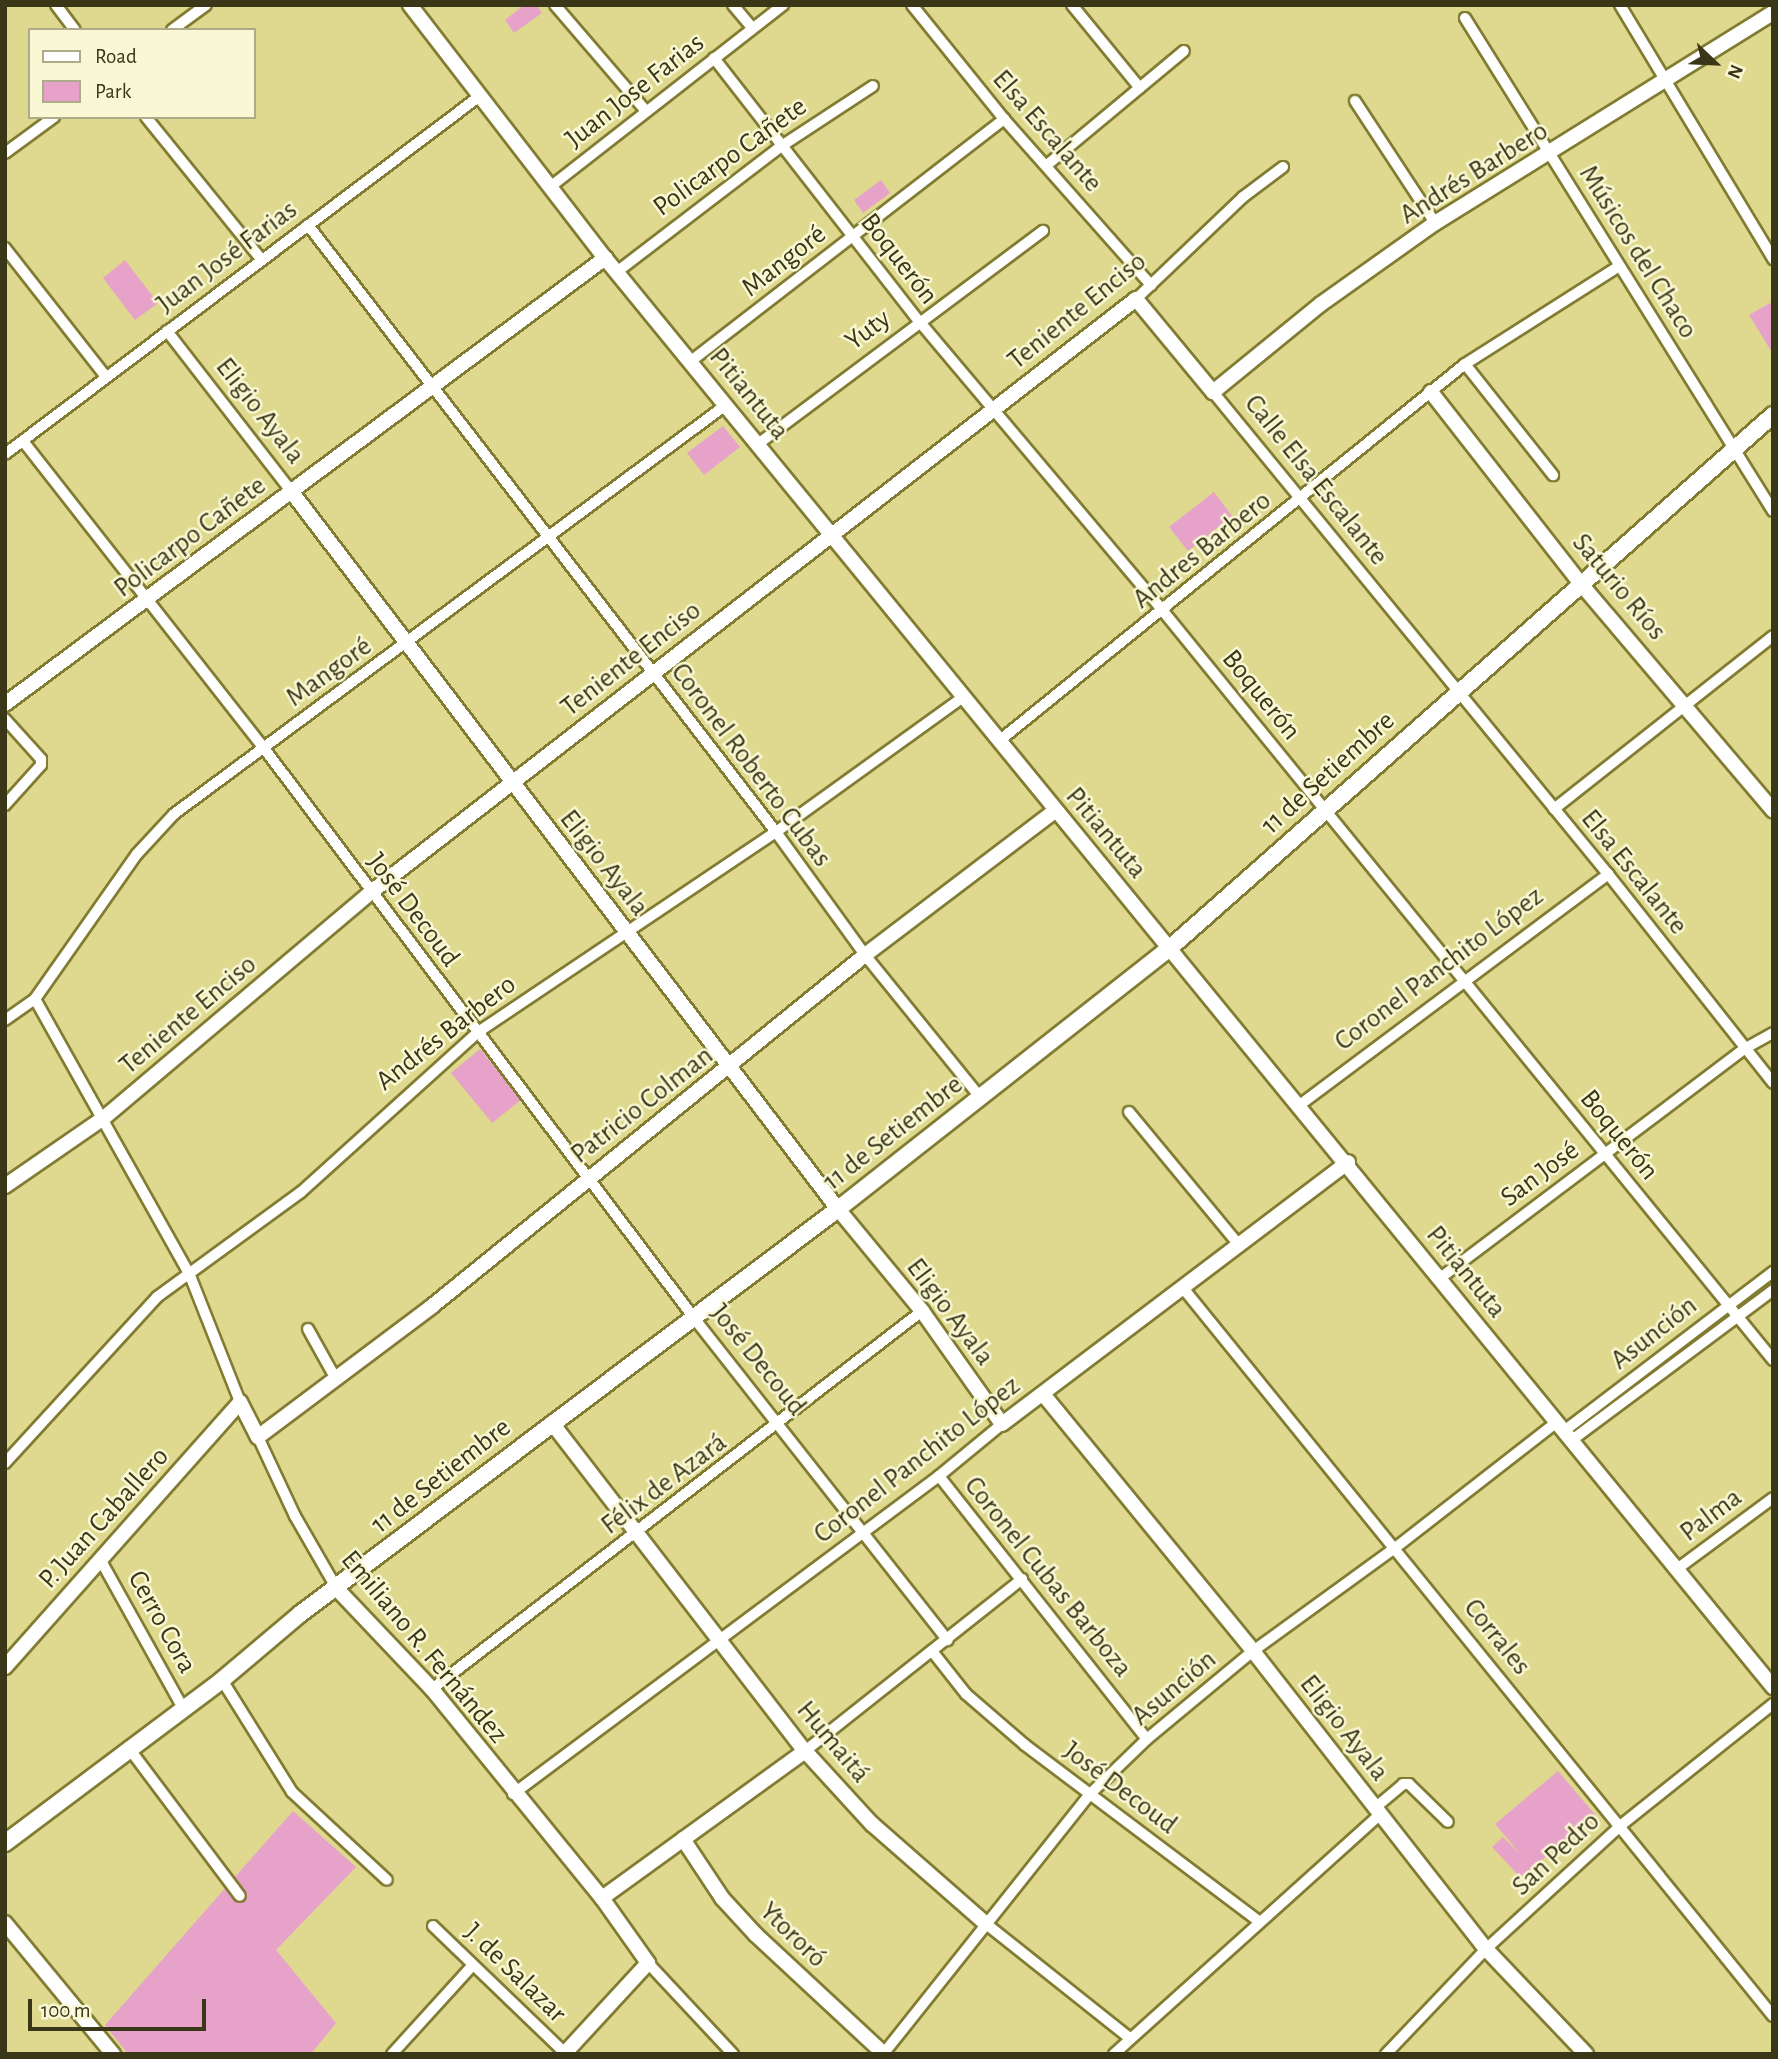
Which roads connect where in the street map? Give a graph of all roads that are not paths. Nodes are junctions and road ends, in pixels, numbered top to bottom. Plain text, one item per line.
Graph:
1 (55, 5) edge
2 (206, 5) edge
3 (555, 5) edge
4 (733, 5) edge
5 (783, 5) edge
6 (912, 5) edge
7 (1072, 5) edge
8 (1620, 5) edge
9 (415, 7) edge
10 (1773, 13) edge
11 (1465, 18) dead end
12 (73, 28) edge
13 (175, 28) edge
14 (752, 28) junction
15 (1184, 51) dead end
16 (714, 58) junction
17 (1665, 82) junction
18 (873, 86) dead end
19 (1140, 88) junction
20 (477, 98) junction
21 (1355, 100) dead end
22 (646, 111) junction
23 (51, 119) edge
24 (148, 119) edge
25 (1004, 119) junction
26 (780, 147) junction
27 (5, 153) edge
28 (1550, 154) junction
29 (1047, 165) junction
30 (1283, 167) dead end
31 (550, 187) junction
32 (1436, 223) junction
33 (308, 225) junction
34 (1043, 232) dead end
35 (853, 236) junction
36 (5, 248) edge
37 (605, 258) junction
38 (1773, 259) edge
39 (262, 260) junction
40 (1618, 267) junction
41 (618, 271) junction
42 (1151, 285) junction
43 (1136, 299) junction
44 (919, 321) junction
45 (167, 331) junction
46 (691, 361) junction
47 (1465, 364) junction
48 (106, 377) junction
49 (434, 388) junction
50 (1213, 392) junction
51 (1431, 392) junction
52 (726, 405) junction
53 (992, 410) junction
54 (1773, 415) edge
55 (23, 441) junction
56 (758, 444) junction
57 (1734, 449) junction
58 (5, 454) edge
59 (1553, 475) dead end
60 (291, 491) junction
61 (1301, 500) junction
62 (1773, 510) edge
63 (832, 533) junction
64 (546, 538) junction
65 (1581, 584) junction
66 (147, 599) junction
67 (1163, 611) junction
68 (1773, 636) edge
69 (407, 643) junction
70 (654, 674) junction
71 (1458, 691) junction
72 (963, 697) junction
73 (1686, 703) junction
74 (5, 704) edge
75 (5, 719) edge
76 (999, 741) junction
77 (263, 747) junction
78 (511, 782) junction
79 (5, 804) edge
80 (1555, 809) junction
81 (1325, 810) junction
82 (1773, 810) edge
83 (1055, 811) junction
84 (776, 832) junction
85 (1608, 874) junction
86 (370, 893) junction
87 (626, 931) junction
88 (1171, 947) junction
89 (865, 956) junction
90 (1465, 981) junction
91 (35, 999) junction
92 (5, 1020) edge
93 (478, 1032) junction
94 (1773, 1033) edge
95 (1744, 1049) junction
96 (731, 1067) junction
97 (1773, 1083) edge
98 (981, 1098) junction
99 (1301, 1104) junction
100 (1129, 1112) dead end
101 (105, 1117) junction
102 (1605, 1154) junction
103 (1348, 1162) junction
104 (590, 1177) junction
105 (5, 1186) edge
106 (838, 1209) junction
107 (1239, 1245) junction
108 (1773, 1272) edge
109 (189, 1273) junction
110 (1439, 1279) junction
111 (1183, 1288) junction
112 (1773, 1290) edge
113 (1728, 1305) junction
114 (922, 1311) junction
115 (1738, 1317) junction
116 (694, 1318) junction
117 (307, 1329) dead end
118 (1773, 1360) edge
119 (336, 1379) junction
120 (1043, 1394) junction
121 (240, 1402) junction
122 (552, 1423) junction
123 (781, 1423) junction
124 (1002, 1424) junction
125 (1564, 1431) junction
126 (258, 1437) junction
127 (5, 1463) edge
128 (939, 1476) junction
129 (1773, 1498) edge
130 (865, 1531) junction
131 (639, 1532) junction
132 (1395, 1548) junction
133 (100, 1559) junction
134 (1677, 1569) junction
135 (1022, 1579) junction
136 (337, 1589) junction
137 (947, 1640) junction
138 (721, 1641) junction
139 (932, 1651) junction
140 (1253, 1651) junction
141 (5, 1667) edge
142 (222, 1679) junction
143 (1773, 1687) edge
144 (432, 1689) junction
145 (1773, 1704) edge
146 (183, 1708) junction
147 (1147, 1739) junction
148 (128, 1747) junction
149 (805, 1751) junction
150 (513, 1794) junction
151 (1090, 1794) junction
152 (1378, 1810) junction
153 (1448, 1822) dead end
154 (1620, 1826) junction
155 (683, 1839) junction
156 (5, 1843) edge
157 (387, 1880) dead end
158 (240, 1896) dead end
159 (602, 1898) junction
160 (1260, 1922) junction
161 (5, 1923) edge
162 (985, 1923) junction
163 (433, 1926) dead end
164 (1486, 1949) junction
165 (648, 1963) junction
166 (472, 1966) junction
167 (1773, 2017) edge
168 (1131, 2039) junction
169 (565, 2053) edge
170 (884, 2053) edge
171 (113, 2054) edge
172 (392, 2054) edge
173 (733, 2054) edge
174 (1114, 2054) edge
175 (1385, 2054) edge
176 (1586, 2054) edge

1 - 12 street
2 - 13 street
3 - 22 street
4 - 14 street
5 - 14 street, Juan Jose Farias
6 - 25 street, Elsa Escalante
7 - 19 street
8 - 17 street
9 - 20 street, Pitiantuta
10 - 17 street, Andrés Barbero
11 - 28 street, Músicos del Chaco
14 - 16 street, Juan Jose Farias
15 - 19 street
16 - 22 street, Juan Jose Farias
16 - 26 street, Boquerón
17 - 28 street, Andrés Barbero
17 - 38 street
18 - 26 street, Policarpo Cañete
19 - 29 street
20 - 31 street, Pitiantuta
20 - 33 street, Juan José Farias
21 - 32 street
22 - 31 street, Juan Jose Farias
23 - 27 street
24 - 39 street
25 - 29 street, Elsa Escalante
25 - 35 street, Mangoré
26 - 35 street, Boquerón
26 - 41 street, Policarpo Cañete
28 - 32 street, Andrés Barbero
28 - 40 street, Músicos del Chaco
29 - 42 street, Elsa Escalante
30 - 42 street, Teniente Enciso
31 - 37 street, Pitiantuta
32 - 50 street, Andrés Barbero
33 - 39 street, Juan José Farias
33 - 49 street, Coronel Roberto Cubas
34 - 44 street, Yuty
35 - 44 street, Boquerón
35 - 46 street, Mangoré
36 - 48 street
37 - 41 street, Pitiantuta
37 - 49 street, Policarpo Cañete
39 - 45 street, Juan José Farias
40 - 47 street, Andres Barbero
40 - 57 street, Músicos del Chaco
41 - 46 street, Pitiantuta
42 - 43 street, Teniente Enciso
43 - 50 street, Calle Elsa Escalante
43 - 53 street, Teniente Enciso
44 - 53 street, Boquerón
44 - 56 street, Yuty
45 - 48 street, Juan José Farias
45 - 60 street, Eligio Ayala
46 - 52 street, Pitiantuta
47 - 51 street, Andres Barbero
47 - 59 street
48 - 55 street, Juan José Farias
49 - 60 street, Policarpo Cañete
49 - 64 street, Coronel Roberto Cubas
50 - 61 street, Calle Elsa Escalante
51 - 61 street, Andres Barbero
51 - 65 street, Saturio Ríos
52 - 56 street, Pitiantuta
52 - 64 street, Mangoré
53 - 63 street, Teniente Enciso
53 - 67 street, Boquerón
54 - 57 main road, 11 de Setiembre
55 - 58 street, Juan José Farias
55 - 66 street, José Decoud
56 - 63 street, Pitiantuta
57 - 62 street, Músicos del Chaco
57 - 65 main road, 11 de Setiembre
60 - 66 street, Policarpo Cañete
60 - 69 street, Eligio Ayala
61 - 67 street, Andres Barbero
61 - 71 street, Calle Elsa Escalante
63 - 70 street, Teniente Enciso
63 - 72 street, Pitiantuta
64 - 69 street, Mangoré
64 - 70 street, Coronel Roberto Cubas
65 - 71 main road, 11 de Setiembre
65 - 73 street, Saturio Ríos
66 - 74 street, Policarpo Cañete
66 - 77 street, José Decoud
67 - 76 street, Andres Barbero
67 - 81 street, Boquerón
68 - 73 street
69 - 77 street, Mangoré
69 - 78 street, Eligio Ayala
70 - 78 street, Teniente Enciso
70 - 84 street, Coronel Roberto Cubas
71 - 80 street, Elsa Escalante
71 - 81 main road, 11 de Setiembre
72 - 76 street, Pitiantuta
72 - 84 street, Andrés Barbero
73 - 80 street
73 - 82 street, Saturio Ríos
75 - 79 street
76 - 83 street, Pitiantuta
77 - 86 street, José Decoud
77 - 91 street, Mangoré
78 - 86 street, Teniente Enciso
78 - 87 street, Eligio Ayala
80 - 85 street, Elsa Escalante
81 - 88 main road, 11 de Setiembre
81 - 90 street, Boquerón
83 - 88 street, Pitiantuta
83 - 89 street, Patricio Colman
84 - 87 street, Andrés Barbero
84 - 89 street, Coronel Roberto Cubas
85 - 90 street, Coronel Panchito López
85 - 95 street, Elsa Escalante
86 - 93 street, José Decoud
86 - 101 street, Teniente Enciso
87 - 93 street, Andrés Barbero
87 - 96 street, Eligio Ayala
88 - 98 main road, 11 de Setiembre
88 - 99 street, Pitiantuta
89 - 96 street, Patricio Colman
89 - 98 street, Coronel Roberto Cubas
90 - 99 street, Coronel Panchito López
90 - 102 street, Boquerón
91 - 92 street, Mangoré
91 - 101 street, Emiliano R. Fernández
93 - 104 street, José Decoud
93 - 109 street, Andrés Barbero
94 - 95 street, San José
95 - 97 street, Elsa Escalante
95 - 102 street, San José
96 - 104 street, Patricio Colman
96 - 106 street, Eligio Ayala
98 - 106 main road, 11 de Setiembre
99 - 103 street, Pitiantuta
100 - 107 street
101 - 105 street, Teniente Enciso
101 - 109 street, Emiliano R. Fernández
102 - 110 street, San José
102 - 113 street, Boquerón
103 - 107 street, Coronel Panchito López
103 - 110 street, Pitiantuta
104 - 116 street, José Decoud
104 - 119 street, Patricio Colman
106 - 114 street, Eligio Ayala
106 - 116 main road, 11 de Setiembre
107 - 111 street, Coronel Panchito López
108 - 113 street, Asunción
109 - 121 street, Emiliano R. Fernández
109 - 127 street, Andrés Barbero
110 - 125 street, Pitiantuta
111 - 120 street, Coronel Panchito López
111 - 132 street, Corrales
112 - 115 street, Asunción
113 - 115 street, Boquerón
113 - 125 street, Asunción
114 - 123 street, Félix de Azará
114 - 124 street, Eligio Ayala
115 - 118 street, Boquerón
115 - 125 street, Asunción
116 - 122 main road, 11 de Setiembre
116 - 123 street, José Decoud
117 - 119 street
119 - 126 street, Patricio Colman
120 - 124 street, Coronel Panchito López
120 - 140 street, Eligio Ayala
121 - 126 street, Emiliano R. Fernández
121 - 133 street, P. Juan Caballero
122 - 131 street, Humaitá
122 - 136 main road, 11 de Setiembre
123 - 130 street, José Decoud
123 - 131 street, Félix de Azará
124 - 128 street, Coronel Panchito López
125 - 132 street, Asunción
125 - 134 street, Pitiantuta
126 - 136 street, Emiliano R. Fernández
128 - 130 street, Coronel Panchito López
128 - 135 street, Coronel Cubas Barboza
129 - 134 street, Palma
130 - 137 street, José Decoud
130 - 138 street, Coronel Panchito López
131 - 138 street, Humaitá
131 - 144 street, Félix de Azará
132 - 140 street, Asunción
132 - 154 street, Corrales
133 - 141 street, P. Juan Caballero
133 - 146 street, Cerro Cora
134 - 143 street, Pitiantuta
135 - 137 street
135 - 147 street, Coronel Cubas Barboza
136 - 142 main road, 11 de Setiembre
136 - 144 street, Emiliano R. Fernández
137 - 139 street
138 - 149 street, Humaitá
138 - 150 street, Coronel Panchito López
139 - 149 street
139 - 151 street, José Decoud
140 - 147 street, Asunción
140 - 152 street, Eligio Ayala
142 - 146 main road, 11 de Setiembre
142 - 157 street
144 - 150 street, Emiliano R. Fernández
145 - 154 street, San Pedro
146 - 148 main road, 11 de Setiembre
147 - 151 street, Asunción
148 - 156 main road, 11 de Setiembre
148 - 158 street
149 - 155 street
149 - 162 street, Humaitá
150 - 159 street, Emiliano R. Fernández
151 - 160 street, José Decoud
151 - 162 street, Asunción
152 - 153 street
152 - 160 street
152 - 164 street, Eligio Ayala
154 - 164 street, San Pedro
154 - 167 street, Corrales
155 - 159 street
155 - 170 street, Ytororó
159 - 165 street, Emiliano R. Fernández
160 - 168 street
161 - 171 street
162 - 168 street, Humaitá
162 - 170 street, Asunción
163 - 166 street, J. de Salazar
164 - 175 street, San Pedro
164 - 176 street, Eligio Ayala
165 - 169 street
165 - 173 street, Emiliano R. Fernández
166 - 169 street, J. de Salazar
166 - 172 street
168 - 174 street

